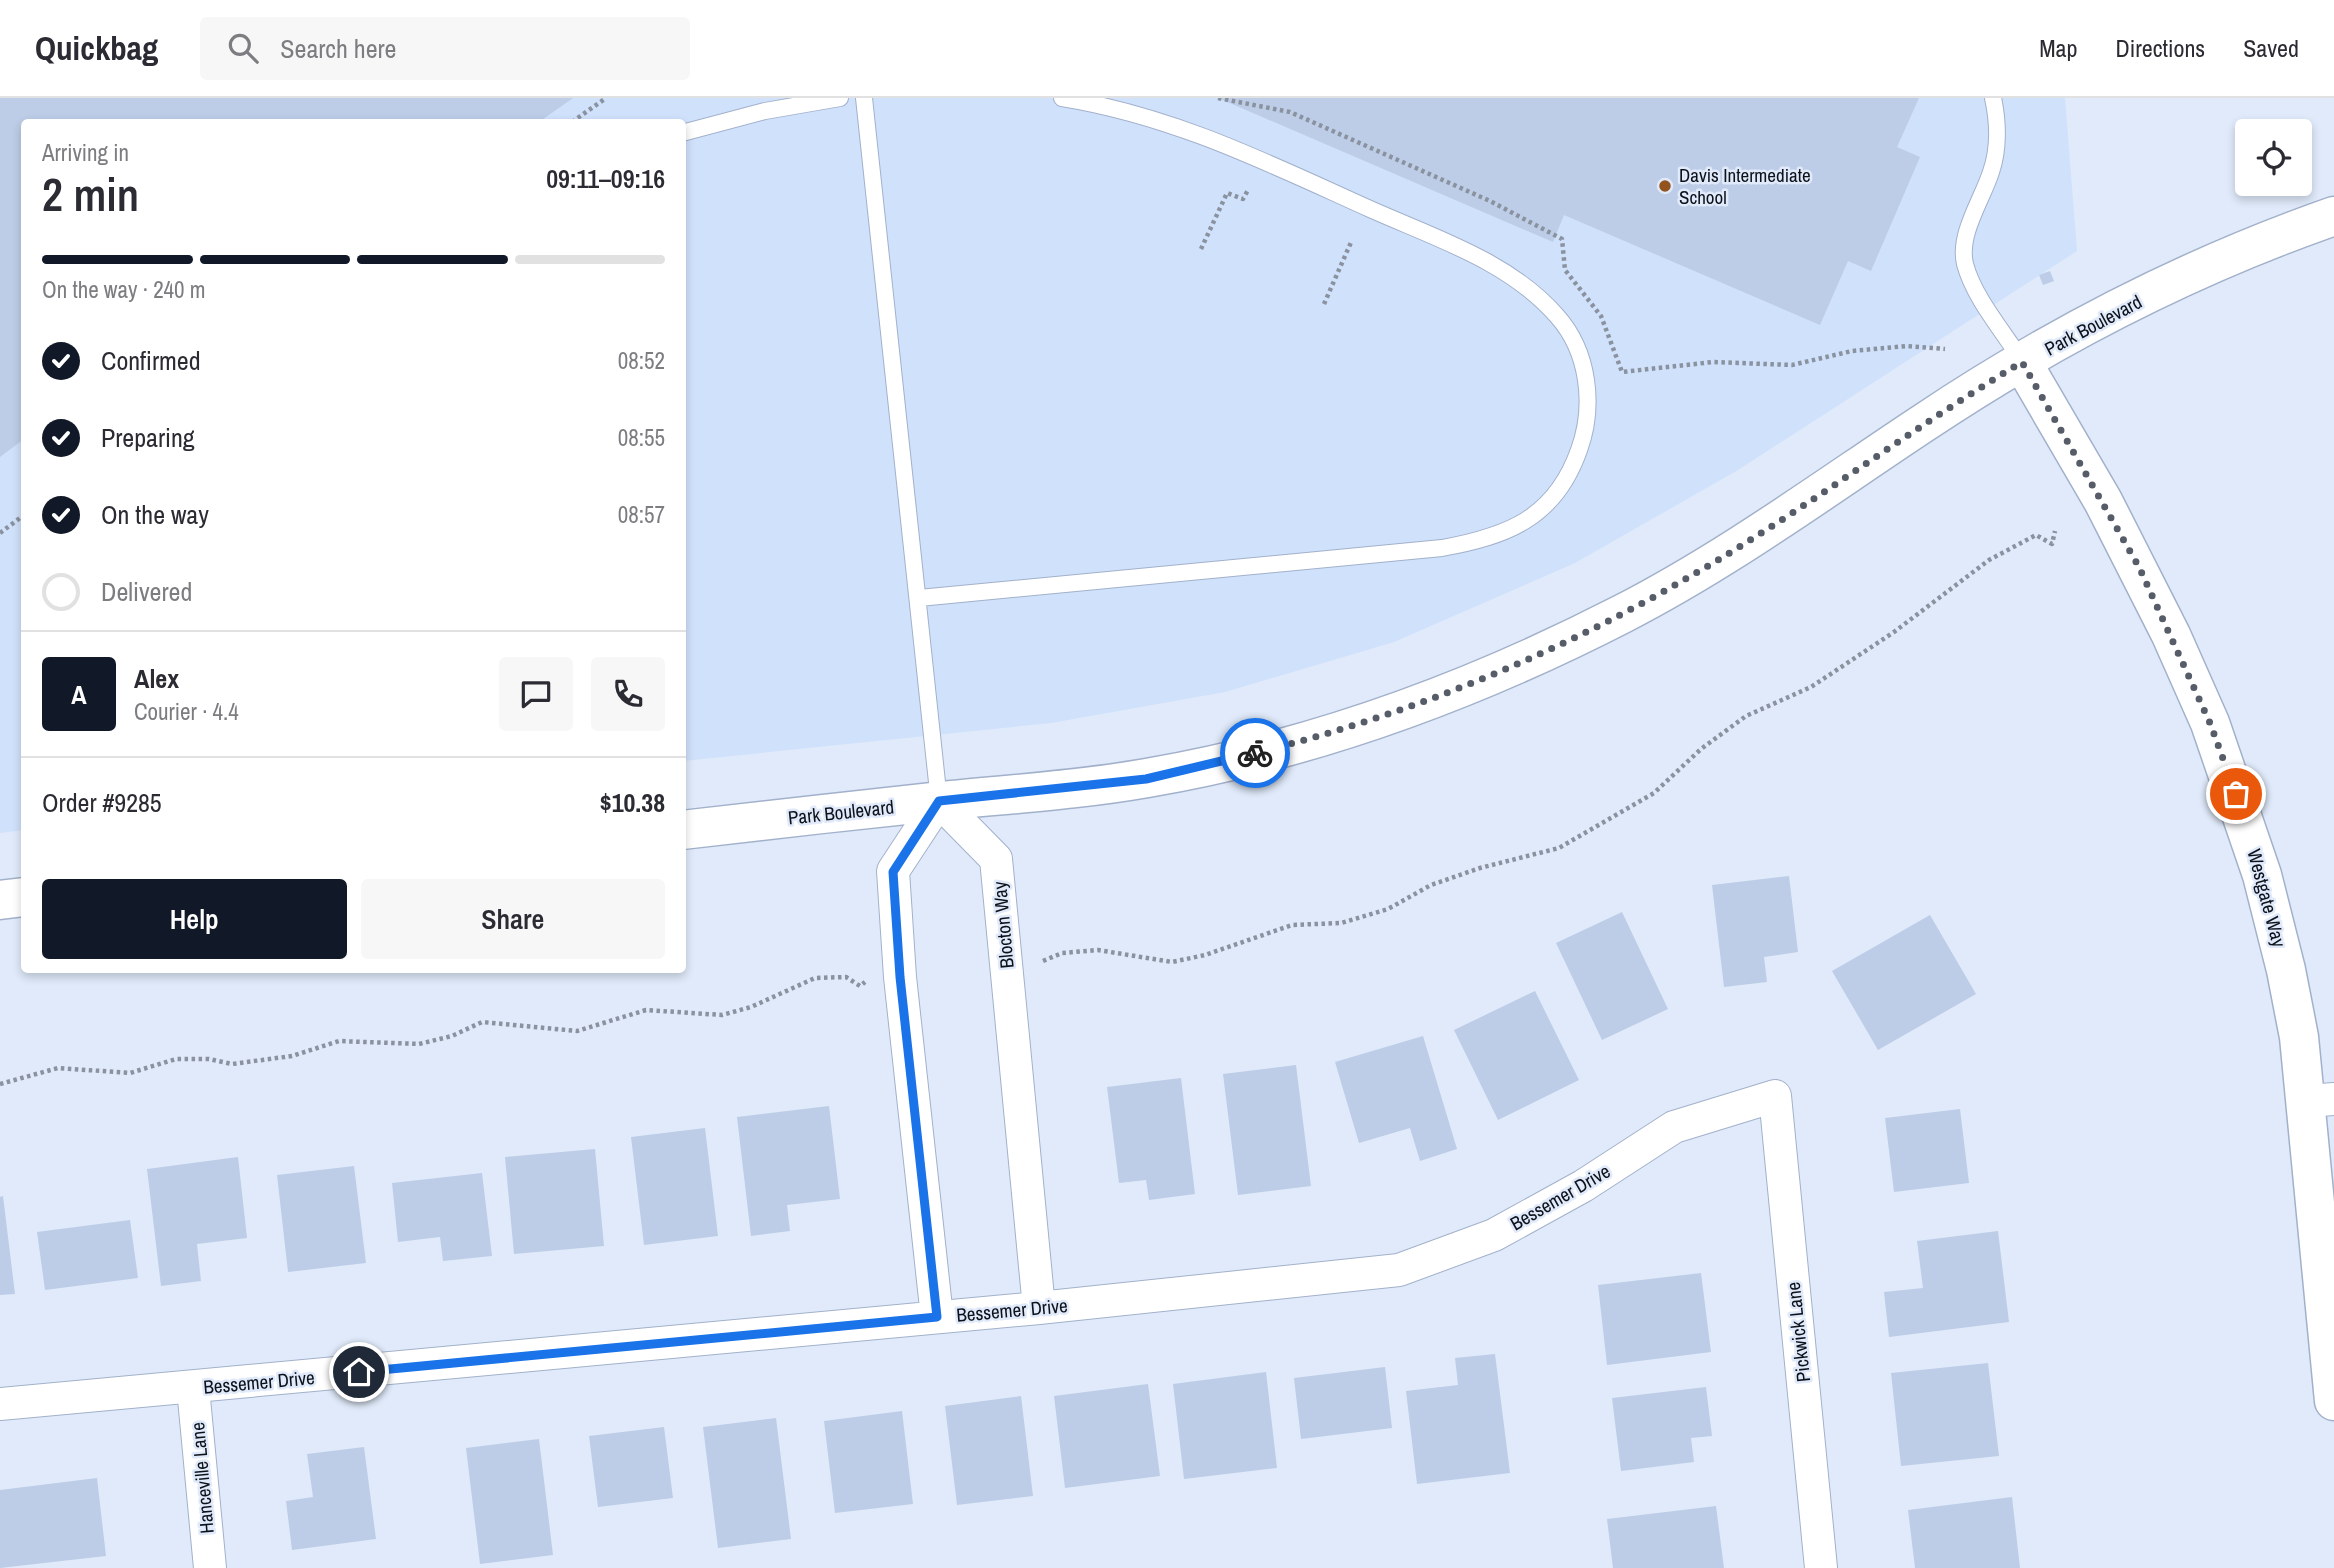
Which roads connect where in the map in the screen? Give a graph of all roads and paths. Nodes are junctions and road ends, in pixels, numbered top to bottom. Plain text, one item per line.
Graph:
1 (606, 98) edge
2 (841, 98) edge
3 (864, 98) edge
4 (1062, 98) edge
5 (1218, 98) edge
6 (1993, 98) edge
7 (576, 119) edge
8 (686, 132) edge
9 (1248, 190) dead end
10 (2334, 216) edge
11 (1352, 240) dead end
12 (1201, 249) dead end
13 (1324, 304) dead end
14 (1945, 349) dead end
15 (2022, 362) junction
16 (21, 517) edge
17 (2055, 531) dead end
18 (0, 533) edge
19 (919, 598) junction
20 (939, 801) junction
21 (686, 830) edge
22 (21, 897) edge
23 (0, 900) edge
24 (1041, 962) dead end
25 (865, 982) dead end
26 (0, 1084) edge
27 (1775, 1096) joint
28 (2321, 1100) edge
29 (1040, 1308) junction
30 (937, 1317) junction
31 (194, 1388) junction
32 (2334, 1401) edge
33 (0, 1404) edge
34 (210, 1568) edge
35 (1821, 1568) edge

1 - 7 path
2 - 8 lane
3 - 19 lane
4 - 19 lane
5 - 14 path
6 - 15 lane
9 - 12 path
10 - 15 main road, Park Boulevard
11 - 13 path
15 - 20 main road, Park Boulevard
15 - 28 main road, Westgate Way
16 - 18 path
17 - 24 path
19 - 20 lane
20 - 21 main road, Park Boulevard
20 - 29 street, Blocton Way
20 - 30 street
22 - 23 main road
25 - 26 path
27 - 29 street, Bessemer Drive
27 - 35 street, Pickwick Lane
28 - 32 main road, Westgate Way
29 - 30 street, Bessemer Drive
30 - 31 street, Bessemer Drive
31 - 33 street, Bessemer Drive
31 - 34 street, Hanceville Lane

